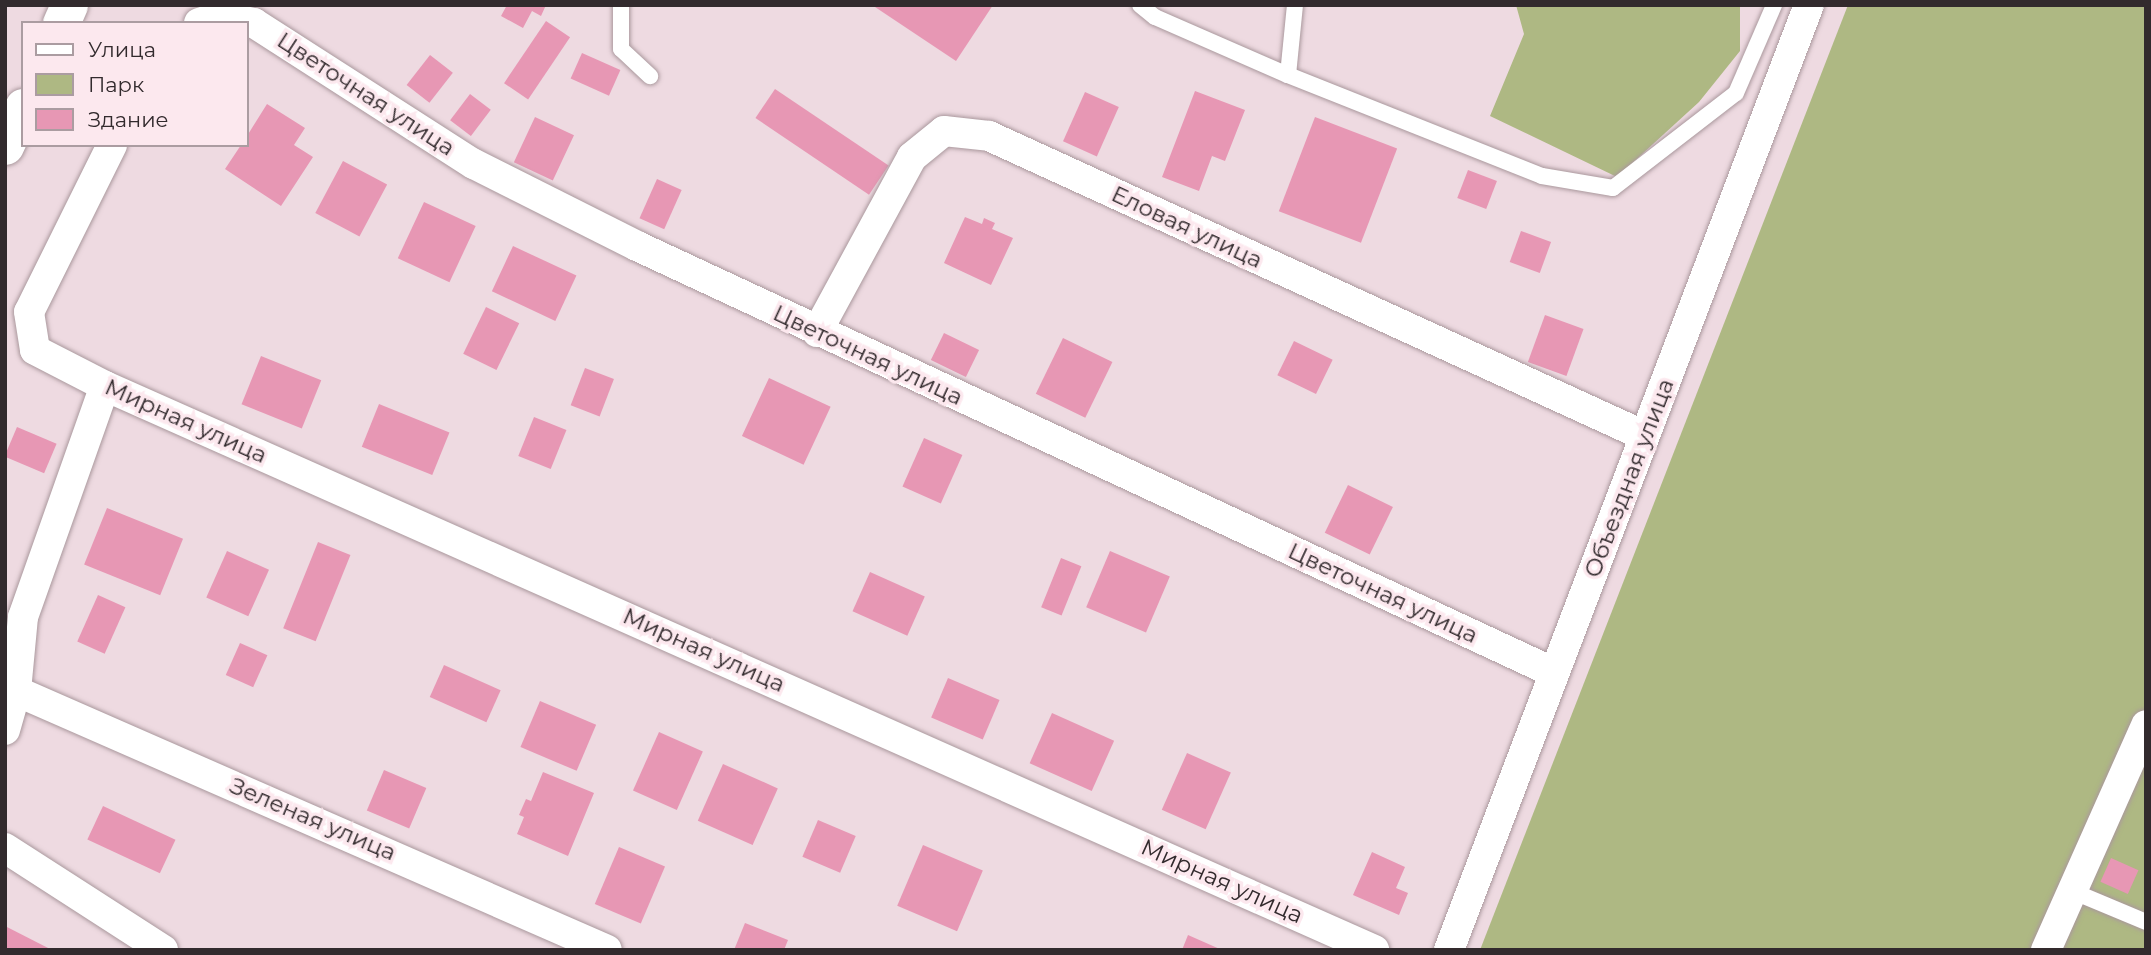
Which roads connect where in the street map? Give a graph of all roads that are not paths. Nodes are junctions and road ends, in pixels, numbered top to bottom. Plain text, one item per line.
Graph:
1 (69, 5) edge
2 (621, 5) edge
3 (1139, 5) edge
4 (1295, 5) edge
5 (1774, 5) edge
6 (1809, 5) edge
7 (62, 21) edge
8 (205, 21) edge
9 (245, 21) edge
10 (248, 22) edge
11 (1288, 75) junction
12 (650, 76) dead end
13 (21, 111) edge
14 (5, 146) edge
15 (111, 147) edge
16 (817, 332) junction
17 (105, 386) junction
18 (1645, 436) junction
19 (1555, 673) junction
20 (16, 691) junction
21 (2146, 725) edge
22 (5, 730) edge
23 (5, 848) edge
24 (2072, 891) junction
25 (2146, 922) edge
26 (163, 950) edge
27 (607, 950) edge
28 (1374, 950) edge
29 (1449, 950) edge
30 (2046, 950) edge

1 - 7 street
2 - 12 lane
3 - 11 lane
4 - 11 lane
5 - 11 lane
6 - 18 street, Объездная улица
8 - 9 street, Цветочная улица
10 - 16 street, Цветочная улица
13 - 14 street
15 - 17 street, Мирная улица
16 - 18 street, Еловая улица
16 - 19 street, Цветочная улица
17 - 20 street
17 - 28 street, Мирная улица
18 - 19 street, Объездная улица
19 - 29 street, Объездная улица
20 - 22 street
20 - 27 street, Зеленая улица
21 - 24 street
23 - 26 street
24 - 25 lane
24 - 30 street

